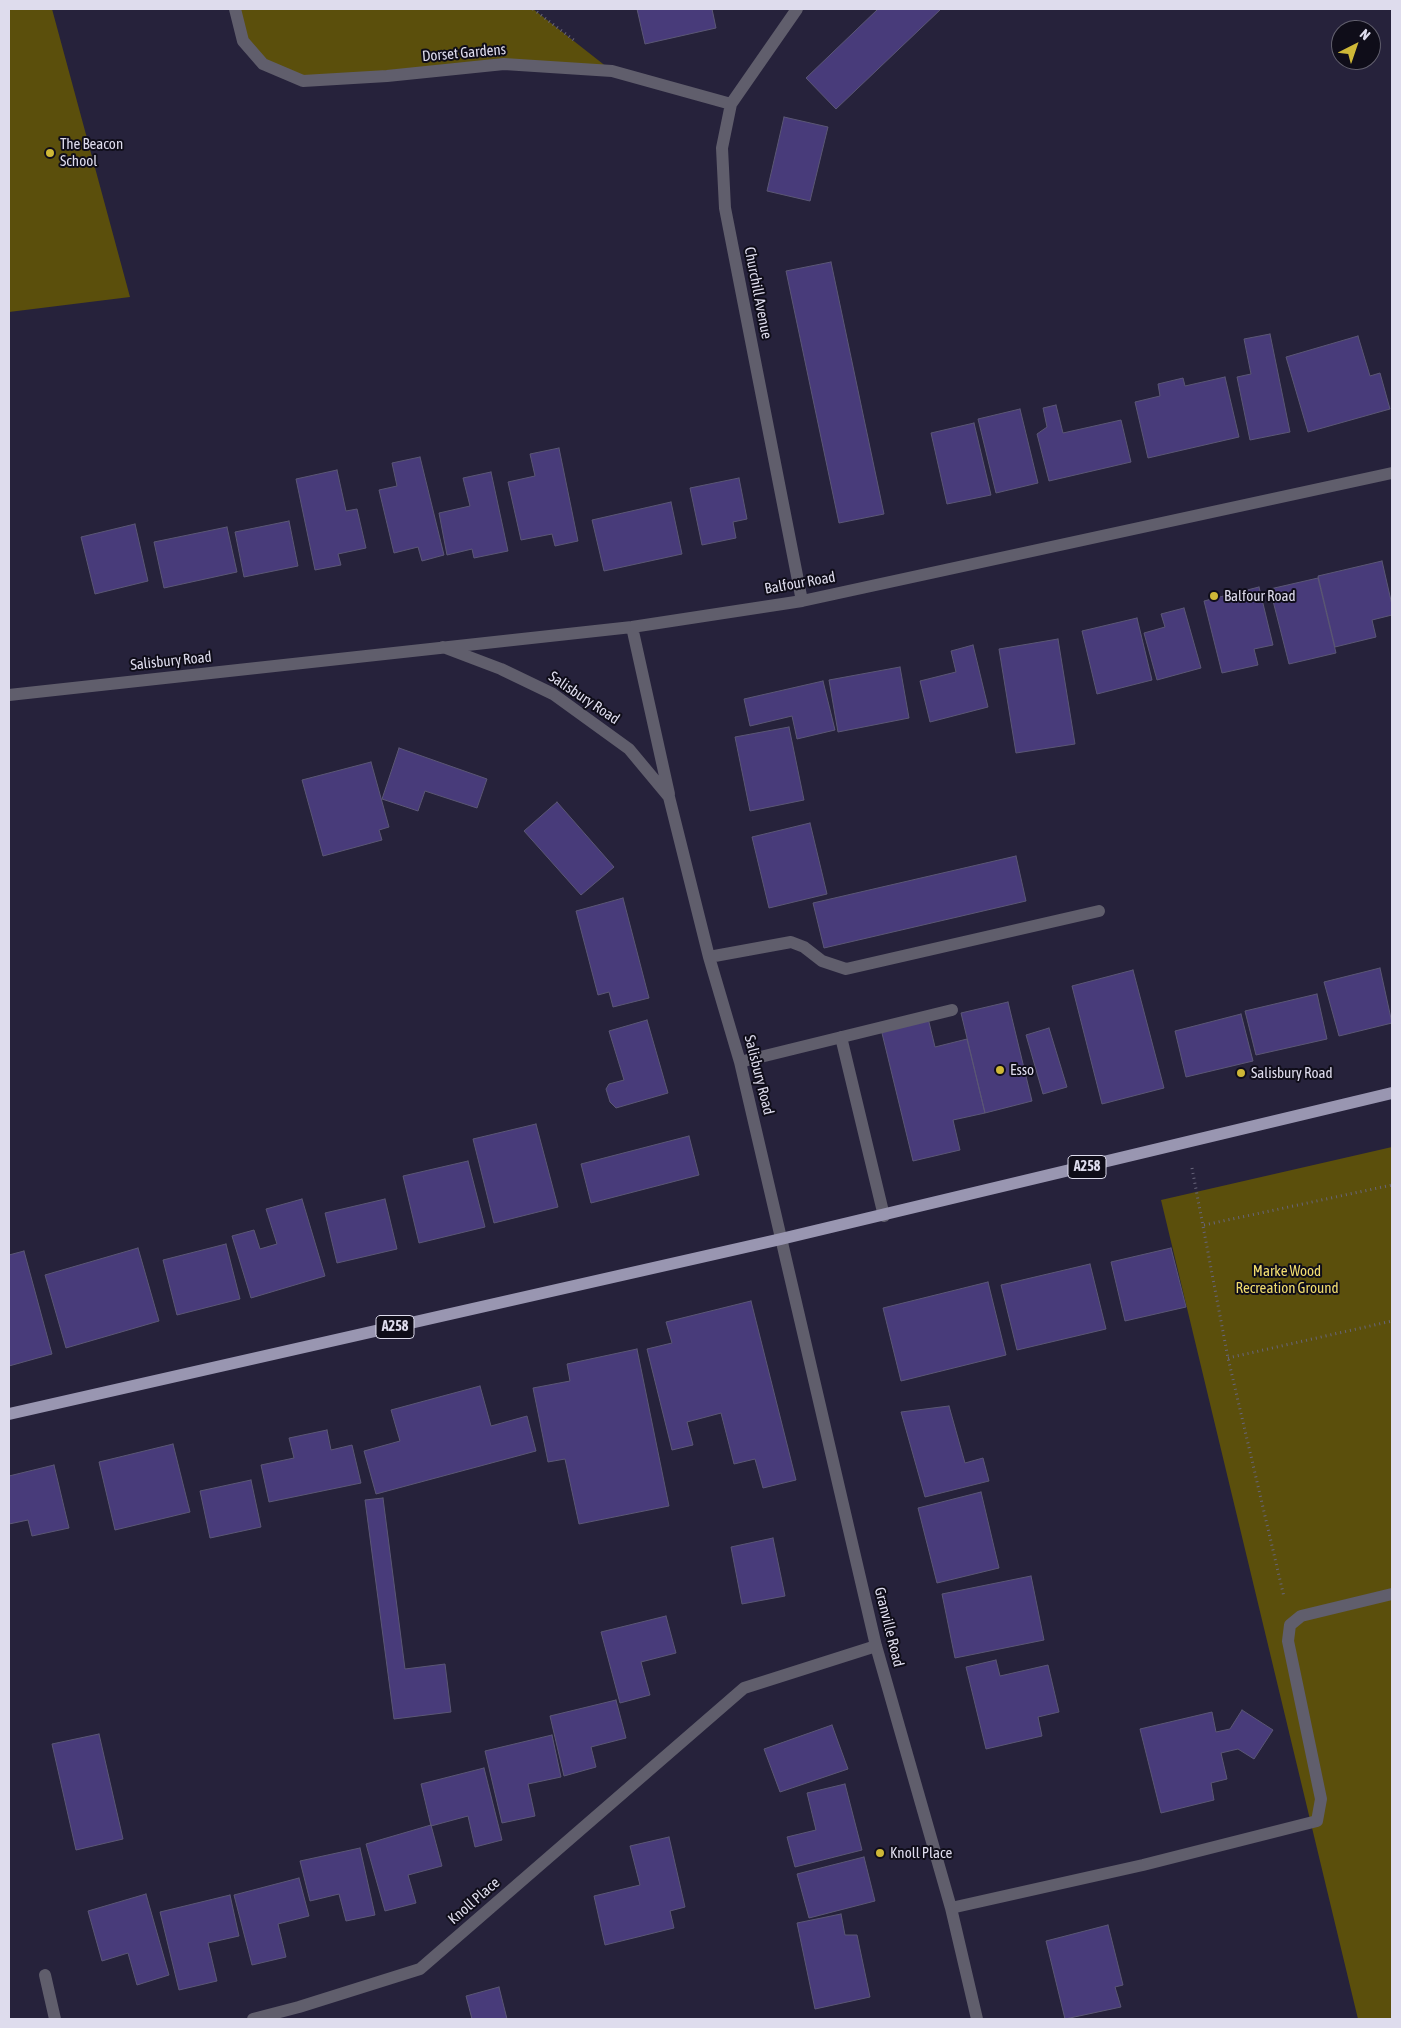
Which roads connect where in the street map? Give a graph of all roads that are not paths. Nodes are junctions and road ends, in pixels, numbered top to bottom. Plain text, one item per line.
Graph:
1 (235, 9) edge
2 (798, 9) edge
3 (731, 104) junction
4 (1392, 474) edge
5 (802, 601) junction
6 (632, 627) junction
7 (443, 647) junction
8 (9, 695) edge
9 (669, 797) junction
10 (1099, 911) dead end
11 (709, 957) junction
12 (952, 1010) dead end
13 (841, 1037) junction
14 (740, 1062) junction
15 (1392, 1094) edge
16 (884, 1216) junction
17 (782, 1239) junction
18 (9, 1414) edge
19 (1392, 1594) edge
20 (876, 1646) junction
21 (951, 1908) junction
22 (45, 1975) dead end
23 (300, 2013) edge
24 (55, 2019) edge
25 (253, 2019) edge
26 (977, 2019) edge

1 - 3 street, Dorset Gardens
2 - 3 street, Churchill Avenue
3 - 5 street, Churchill Avenue
4 - 5 street, Balfour Road
5 - 6 street, Balfour Road
6 - 7 street, Balfour Road
6 - 9 street
7 - 8 street, Salisbury Road
7 - 9 street, Salisbury Road
9 - 11 street, Salisbury Road
10 - 11 street
11 - 14 street, Salisbury Road
12 - 13 street
13 - 14 street
13 - 16 street
14 - 17 street, Salisbury Road
15 - 16 main road, A258
16 - 17 main road, A258
17 - 18 main road, A258
17 - 20 street, Granville Road
19 - 21 street
20 - 21 street, Granville Road
20 - 23 street, Knoll Place
21 - 26 street, Granville Road
22 - 24 street
23 - 25 street, Knoll Place

